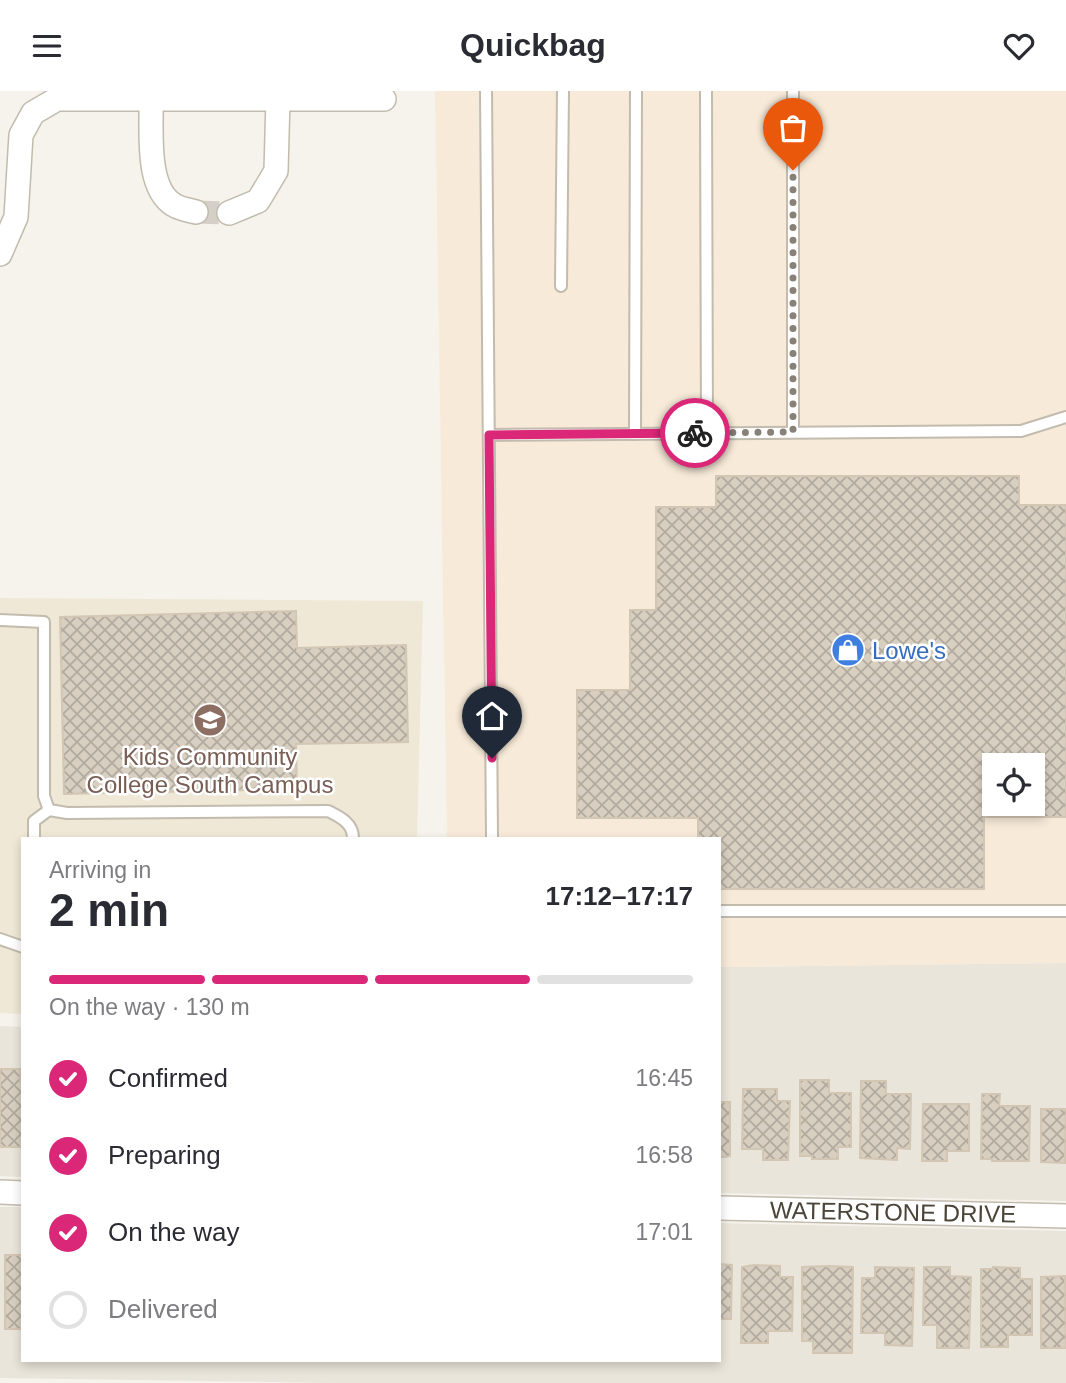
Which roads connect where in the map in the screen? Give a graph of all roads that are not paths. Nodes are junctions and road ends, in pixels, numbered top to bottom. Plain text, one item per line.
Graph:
1 (486, 91) edge
2 (563, 91) edge
3 (636, 91) edge
4 (706, 91) edge
5 (793, 91) edge
6 (214, 95) edge
7 (151, 99) junction
8 (278, 99) junction
9 (384, 99) dead end
10 (196, 212) tunnel mouth
11 (229, 213) tunnel mouth
12 (0, 254) edge
13 (561, 286) dead end
14 (1066, 417) edge
15 (793, 432) junction
16 (707, 433) junction
17 (635, 434) junction
18 (489, 435) junction
19 (0, 620) edge
20 (49, 810) junction
21 (34, 837) edge
22 (353, 837) edge
23 (492, 837) edge
24 (721, 911) edge
25 (1066, 911) edge
26 (0, 939) edge
27 (21, 945) edge
28 (0, 1192) edge
29 (21, 1193) edge
30 (721, 1208) edge
31 (1066, 1216) edge

1 - 18 lane
2 - 13 lane
3 - 17 lane
4 - 16 lane
5 - 15 lane
6 - 7 street
6 - 8 street
7 - 10 street
7 - 12 street
8 - 9 street
8 - 11 street
14 - 15 lane
15 - 16 lane
16 - 17 lane
17 - 18 lane
18 - 23 lane
19 - 20 lane
20 - 21 lane
20 - 22 lane
24 - 25 lane
26 - 27 lane
28 - 29 street
30 - 31 street, WATERSTONE DRIVE

